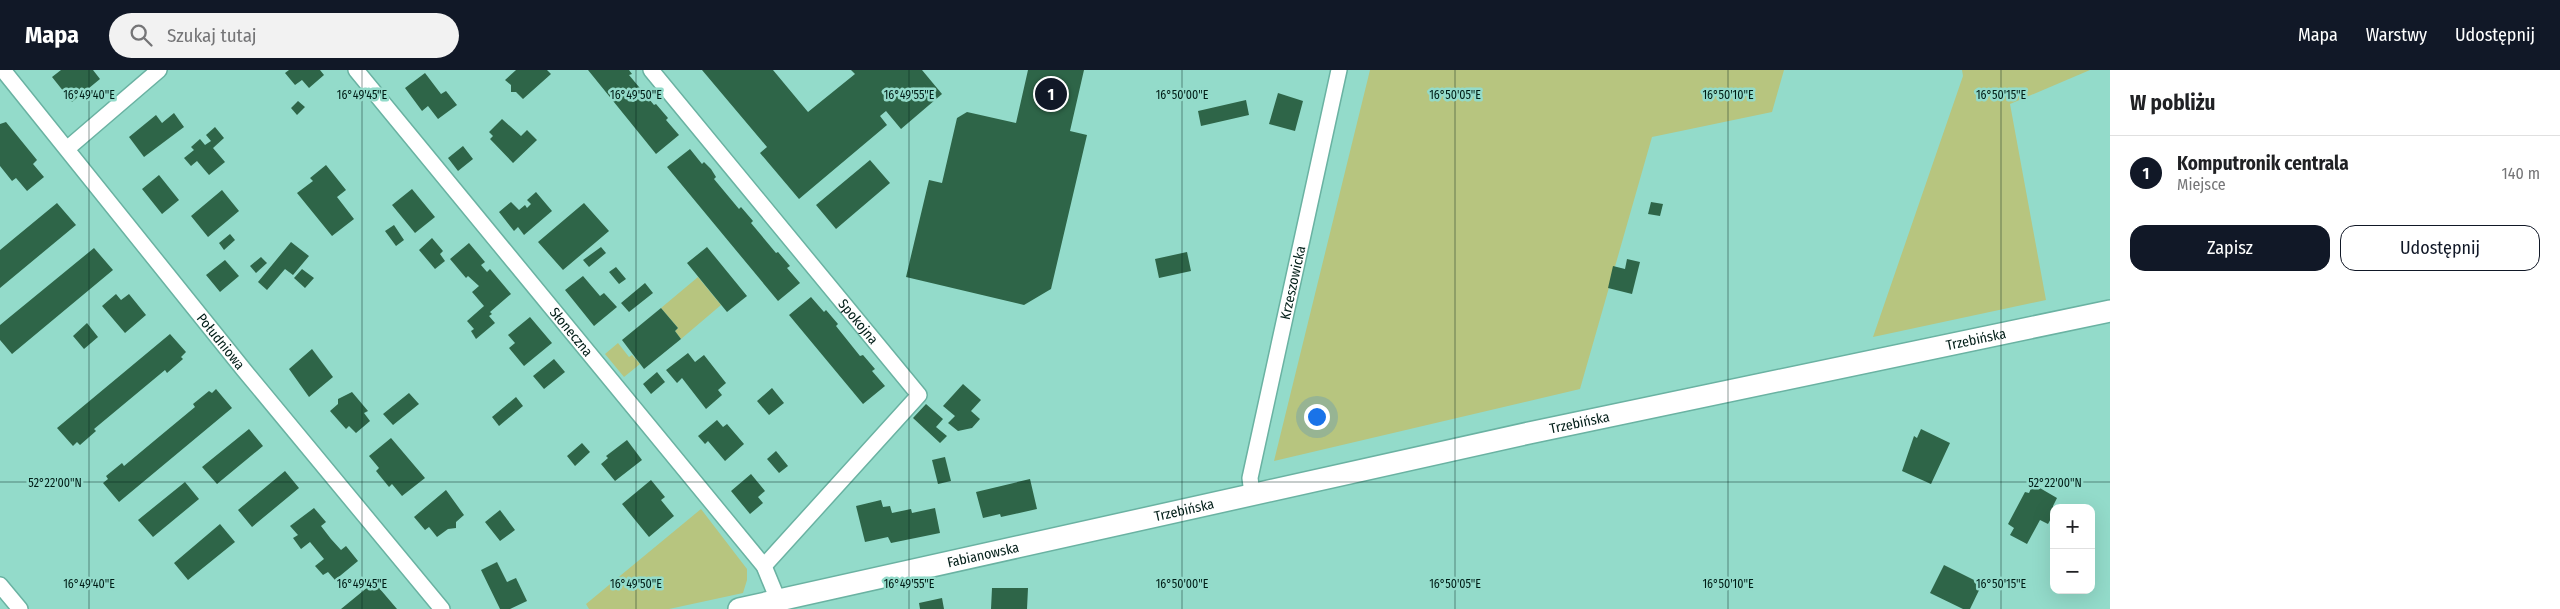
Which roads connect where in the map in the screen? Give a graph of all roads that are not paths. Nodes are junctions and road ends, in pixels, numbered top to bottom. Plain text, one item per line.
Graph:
1 (3, 70) edge
2 (160, 70) edge
3 (356, 70) edge
4 (651, 70) edge
5 (1339, 70) edge
6 (68, 148) junction
7 (2110, 311) edge
8 (1252, 494) junction
9 (1051, 539) joint
10 (764, 566) junction
11 (0, 585) edge
12 (778, 600) junction
13 (20, 609) edge
14 (442, 609) edge
15 (739, 609) edge

1 - 6 street, Południowa
2 - 6 street
3 - 10 street, Słoneczna
4 - 10 street, Spokojna
5 - 8 street, Krzeszowicka
6 - 14 street, Południowa
7 - 8 street, Trzebińska
8 - 9 street, Trzebińska
9 - 12 street, Fabianowska
10 - 12 street, Słoneczna
11 - 13 street
12 - 15 street, Fabianowska

